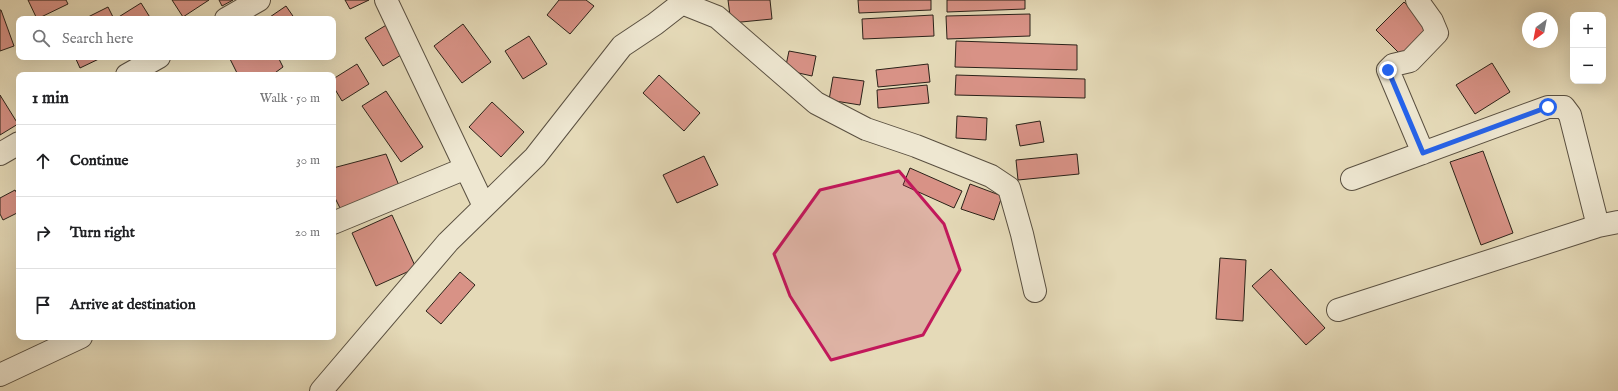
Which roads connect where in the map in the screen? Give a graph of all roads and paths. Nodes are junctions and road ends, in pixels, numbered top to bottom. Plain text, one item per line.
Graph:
1 (259, 0) edge
2 (386, 0) edge
3 (1417, 0) edge
4 (684, 1) edge
5 (231, 16) edge
6 (154, 60) edge
7 (132, 72) edge
8 (16, 145) edge
9 (1423, 153) junction
10 (0, 154) edge
11 (466, 168) junction
12 (1352, 179) dead end
13 (484, 206) junction
14 (336, 222) edge
15 (1608, 224) edge
16 (1035, 291) dead end
17 (1338, 310) dead end
18 (75, 340) edge
19 (0, 375) edge
20 (321, 391) edge

1 - 5 street
2 - 11 street
3 - 9 street
4 - 13 street
4 - 16 street
6 - 7 street
8 - 10 street
9 - 12 street
9 - 15 street
11 - 13 street
11 - 14 street
13 - 20 street
15 - 17 street
18 - 19 street

